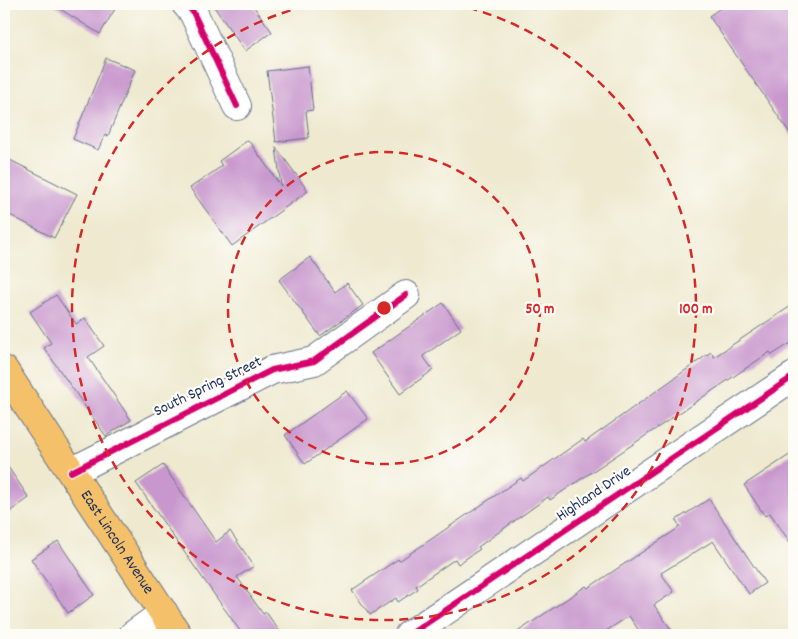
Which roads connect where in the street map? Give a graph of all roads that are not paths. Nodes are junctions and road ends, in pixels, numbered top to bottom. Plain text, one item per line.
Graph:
1 (186, 4) edge
2 (237, 106) dead end
3 (406, 295) dead end
4 (4, 370) edge
5 (794, 376) edge
6 (71, 472) junction
7 (171, 624) edge
8 (133, 635) edge
9 (409, 635) edge

1 - 2 street
3 - 6 street, South Spring Street
4 - 6 main road, East Lincoln Avenue
5 - 9 street, Highland Drive
6 - 7 main road, East Lincoln Avenue
7 - 8 street

